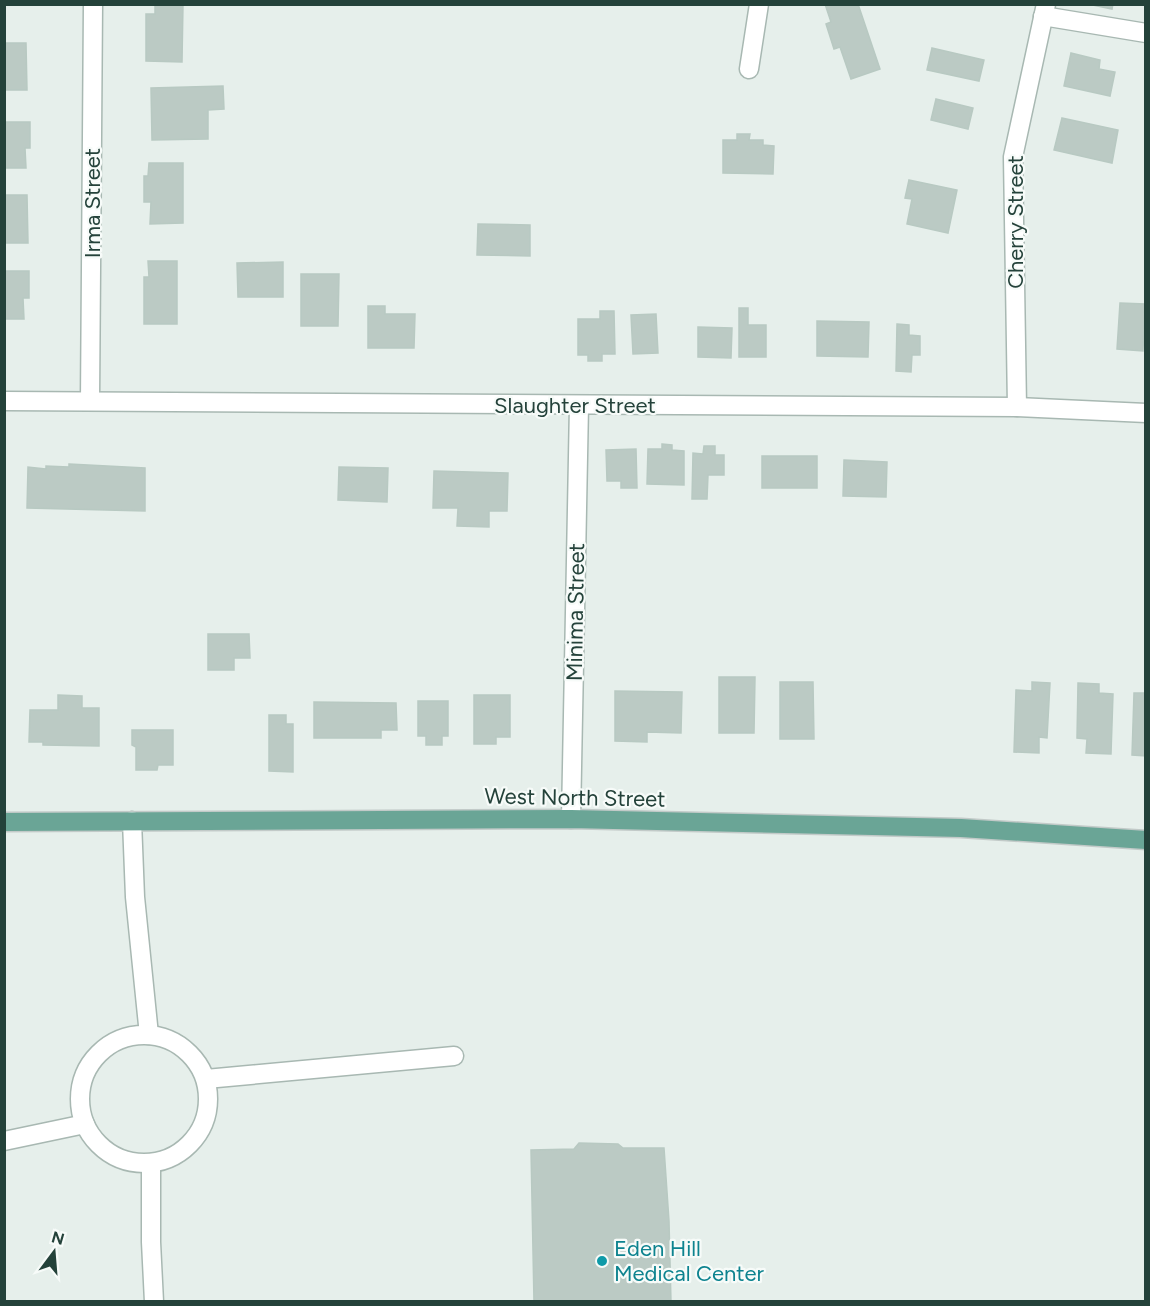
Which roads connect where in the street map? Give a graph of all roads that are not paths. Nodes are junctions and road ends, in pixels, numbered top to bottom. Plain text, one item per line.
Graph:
1 (93, 4) edge
2 (759, 4) edge
3 (1045, 10) edge
4 (1146, 33) edge
5 (749, 69) dead end
6 (4, 401) edge
7 (90, 401) junction
8 (579, 405) junction
9 (1017, 407) junction
10 (1146, 413) edge
11 (572, 819) junction
12 (132, 821) junction
13 (4, 822) edge
14 (1146, 840) edge
15 (149, 1035) junction
16 (454, 1056) dead end
17 (206, 1079) junction
18 (85, 1124) junction
19 (4, 1141) edge
20 (151, 1163) junction
21 (154, 1302) edge

1 - 7 street, Irma Street
2 - 5 street
3 - 4 street
3 - 9 street, Cherry Street
6 - 7 street, Slaughter Street
7 - 8 street, Slaughter Street
8 - 9 street, Slaughter Street
8 - 11 street, Minima Street
9 - 10 street, Slaughter Street
11 - 12 main road, West North Street
11 - 14 main road, West North Street
12 - 13 main road, West North Street
12 - 15 street
15 - 17 street
15 - 18 street
16 - 17 street
17 - 20 street
18 - 19 street
18 - 20 street
20 - 21 street

